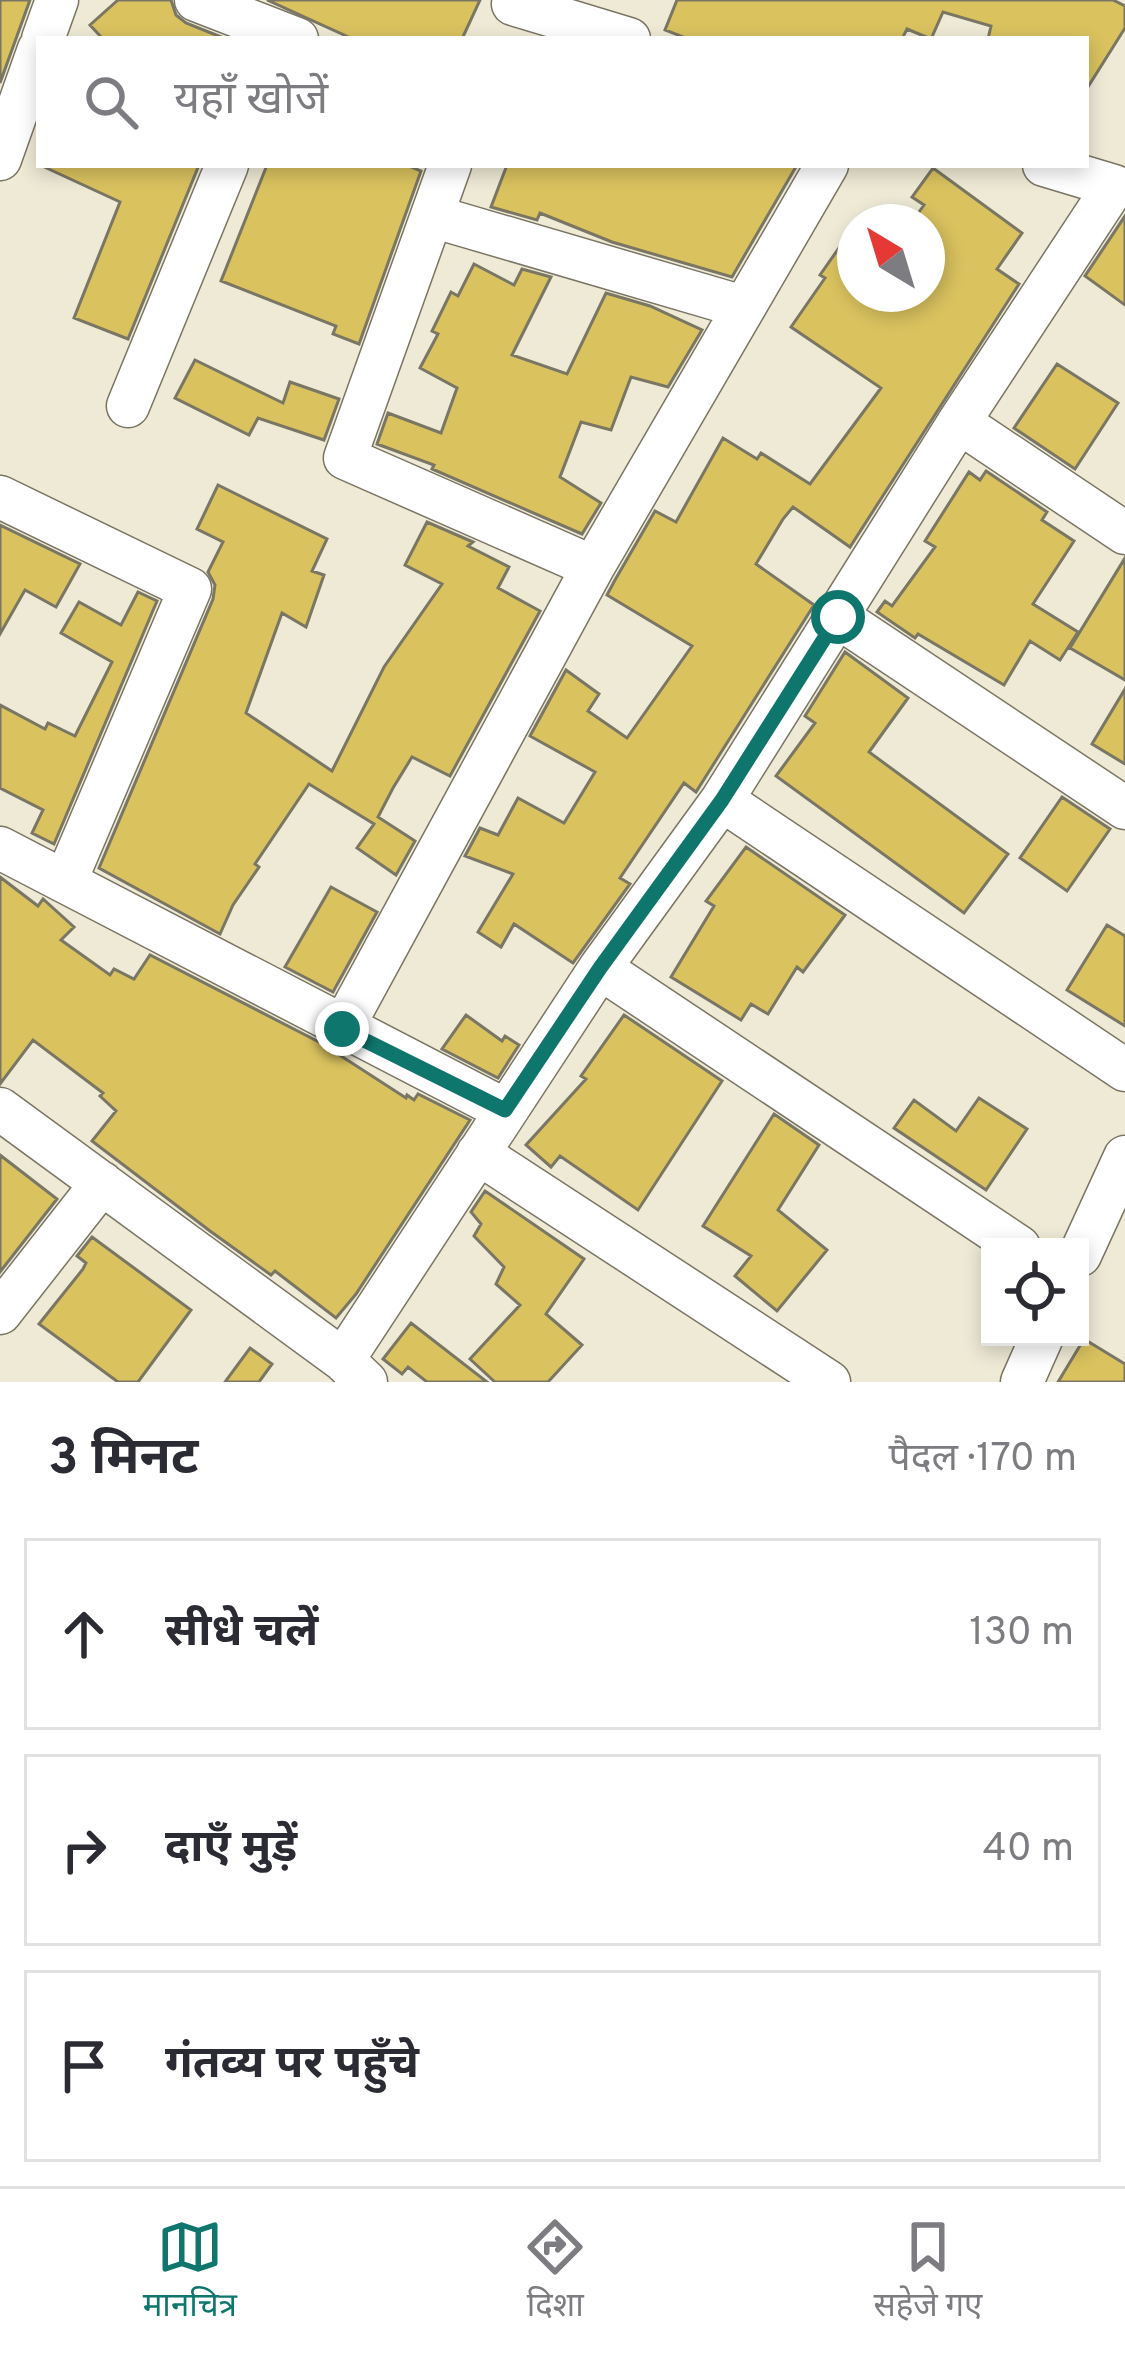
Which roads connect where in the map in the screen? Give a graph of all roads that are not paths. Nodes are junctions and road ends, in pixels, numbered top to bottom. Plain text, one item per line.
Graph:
1 (57, 0) edge
2 (196, 0) edge
3 (508, 14) edge
4 (288, 28) edge
5 (44, 36) edge
6 (614, 36) edge
7 (36, 57) edge
8 (0, 158) edge
9 (226, 168) edge
10 (449, 168) edge
11 (824, 168) edge
12 (1063, 168) edge
13 (1120, 177) edge
14 (431, 216) junction
15 (742, 307) junction
16 (128, 406) dead end
17 (959, 422) junction
18 (0, 497) edge
19 (1123, 526) edge
20 (593, 567) junction
21 (838, 617) junction
22 (722, 800) junction
23 (1125, 808) edge
24 (0, 848) edge
25 (67, 880) junction
26 (600, 968) junction
27 (342, 1029) junction
28 (1125, 1070) edge
29 (0, 1109) edge
30 (505, 1110) junction
31 (478, 1153) junction
32 (1125, 1157) edge
33 (102, 1183) junction
34 (1005, 1238) edge
35 (1088, 1238) edge
36 (0, 1313) edge
37 (1038, 1346) edge
38 (354, 1371) edge
39 (829, 1382) edge
40 (1022, 1382) edge

1 - 5 street
2 - 4 street
3 - 6 street
7 - 8 street
9 - 16 street
10 - 14 street
11 - 15 street
12 - 13 street
13 - 17 street
14 - 15 street
14 - 20 street
15 - 20 street
17 - 19 street
17 - 21 street
18 - 25 street
20 - 27 street
21 - 22 street
21 - 23 street
22 - 26 street
22 - 28 street
24 - 25 street
25 - 27 street
26 - 30 street
26 - 34 street
27 - 30 street
29 - 33 street
30 - 31 street
31 - 38 street
31 - 39 street
32 - 35 street
33 - 36 street
33 - 38 street
37 - 40 street

